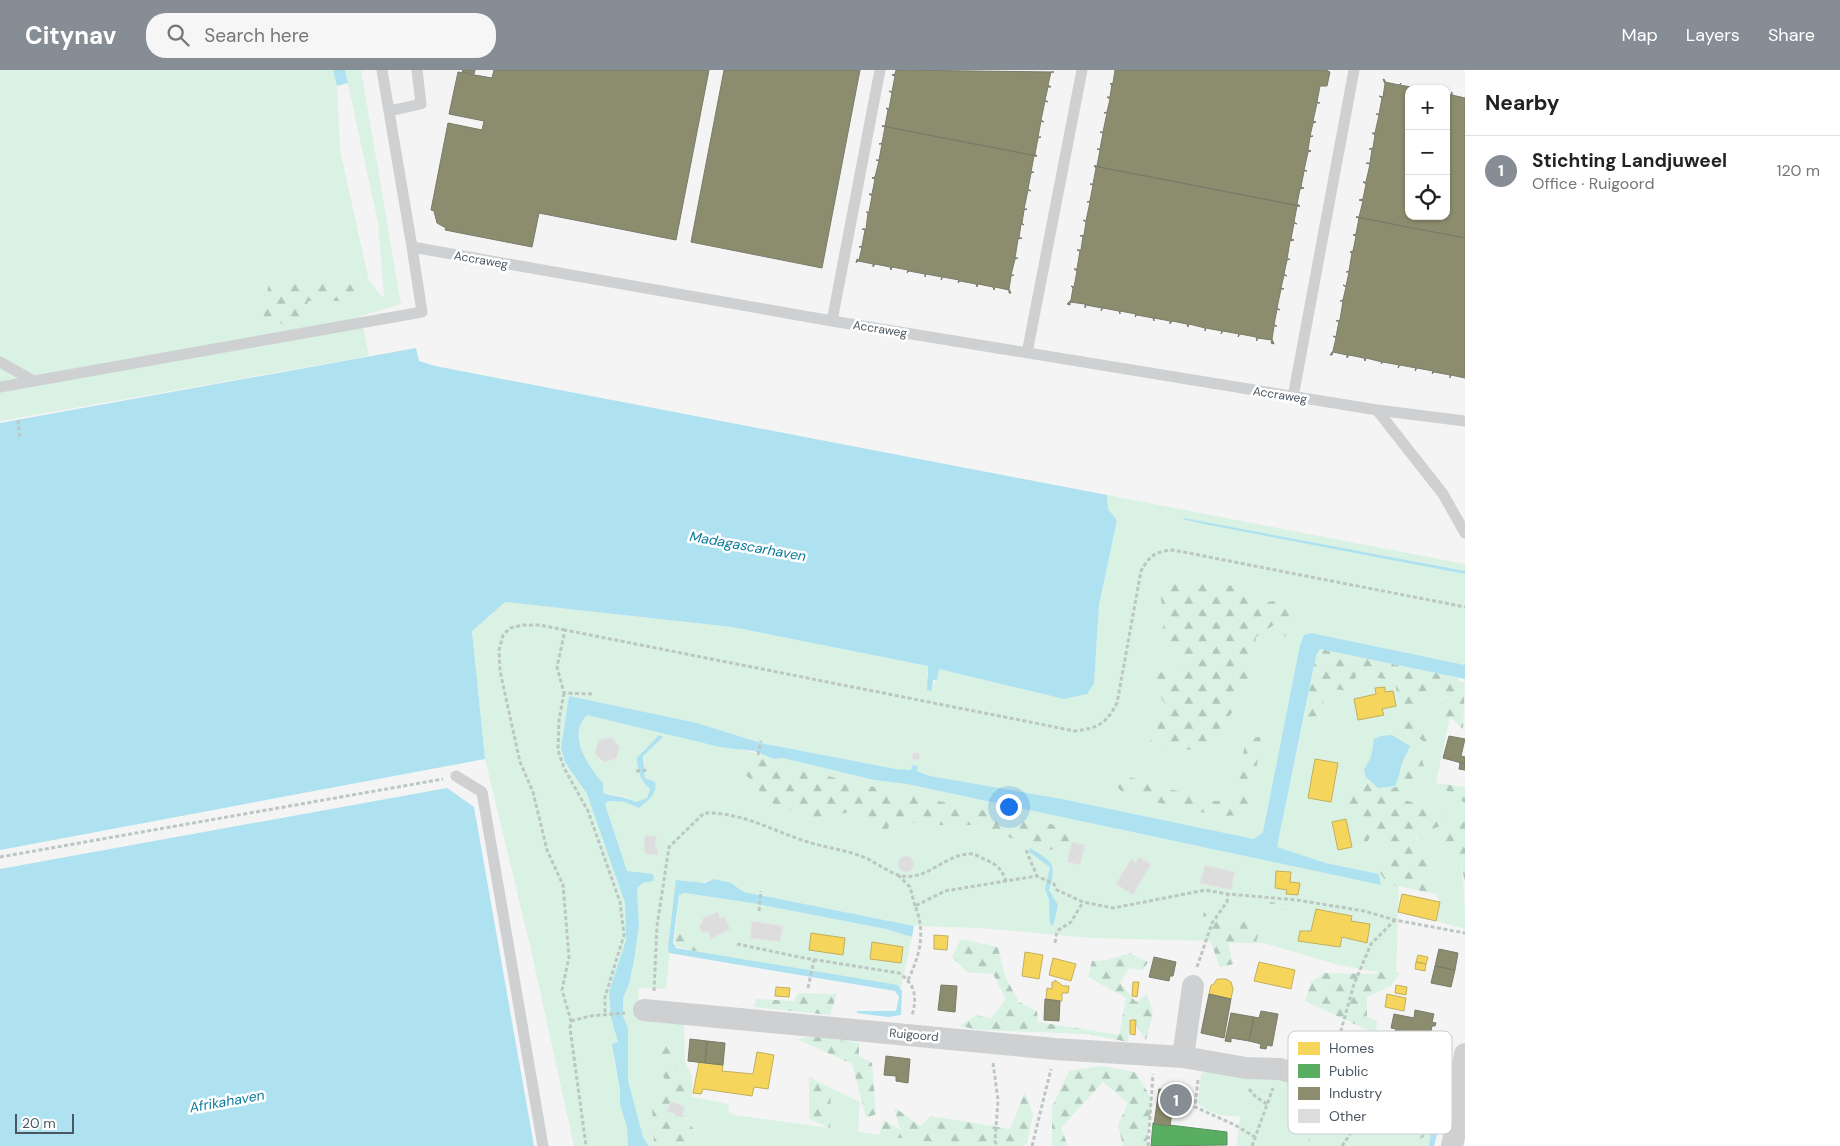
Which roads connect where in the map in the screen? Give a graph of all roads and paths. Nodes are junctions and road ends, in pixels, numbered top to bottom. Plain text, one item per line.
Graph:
1 (382, 70) edge
2 (417, 70) edge
3 (880, 70) edge
4 (1082, 70) edge
5 (1354, 70) edge
6 (389, 111) junction
7 (412, 247) junction
8 (832, 321) junction
9 (1027, 353) junction
10 (0, 362) edge
11 (34, 381) junction
12 (0, 387) edge
13 (1293, 397) junction
14 (1377, 410) junction
15 (18, 420) dead end
16 (1465, 422) edge
17 (20, 438) dead end
18 (1465, 533) edge
19 (1465, 607) edge
20 (565, 630) junction
21 (564, 693) junction
22 (592, 694) dead end
23 (761, 741) dead end
24 (758, 755) dead end
25 (648, 770) dead end
26 (636, 771) dead end
27 (456, 776) joint
28 (1026, 850) dead end
29 (0, 857) edge
30 (898, 875) junction
31 (1037, 876) junction
32 (1006, 881) junction
33 (761, 891) dead end
34 (1228, 894) junction
35 (1083, 902) junction
36 (915, 906) junction
37 (759, 911) dead end
38 (1395, 920) junction
39 (1465, 934) edge
40 (1054, 943) dead end
41 (738, 944) dead end
42 (814, 960) junction
43 (908, 980) junction
44 (1193, 986) joint
45 (808, 988) dead end
46 (643, 1011) junction
47 (605, 1016) junction
48 (572, 1021) junction
49 (1341, 1031) edge
50 (908, 1035) junction
51 (993, 1043) junction
52 (1056, 1049) junction
53 (1465, 1054) edge
54 (1154, 1055) junction
55 (1192, 1058) junction
56 (1280, 1069) junction
57 (1288, 1071) edge
58 (1459, 1113) edge
59 (1350, 1134) edge
60 (1255, 1137) junction
61 (542, 1146) edge
62 (586, 1146) edge
63 (997, 1146) edge
64 (1032, 1146) edge
65 (1148, 1146) edge
66 (1252, 1146) edge
67 (1342, 1146) edge
68 (1452, 1146) edge

1 - 6 lane
2 - 6 lane
3 - 8 lane
4 - 9 lane
5 - 13 lane
6 - 7 lane
7 - 8 lane, Accraweg
7 - 11 lane
8 - 9 lane, Accraweg
9 - 13 lane, Accraweg
10 - 11 lane
11 - 12 lane
13 - 14 lane, Accraweg
14 - 16 lane, Accraweg
14 - 18 lane
15 - 17 path
19 - 20 path
20 - 21 path
20 - 48 path
21 - 22 path
21 - 47 path
23 - 24 path
25 - 26 path
27 - 29 path
27 - 61 lane
28 - 31 path
30 - 32 path
30 - 36 path
30 - 46 path
31 - 32 path
31 - 35 path
32 - 36 path
33 - 37 path
34 - 35 path
34 - 38 path
34 - 44 path
35 - 40 path
36 - 43 path
38 - 39 path
38 - 49 path
41 - 42 path
42 - 43 path
42 - 45 path
43 - 50 path
44 - 55 street
46 - 47 path
46 - 50 street, Ruigoord
47 - 48 path
48 - 62 path
50 - 51 street, Ruigoord
51 - 52 street, Ruigoord
51 - 63 path
52 - 54 street, Ruigoord
52 - 64 path
53 - 58 street
54 - 55 street, Ruigoord
54 - 65 path
55 - 56 street, Ruigoord
55 - 60 path
56 - 57 street, Ruigoord
56 - 60 path
58 - 68 street
59 - 67 path
60 - 66 path

